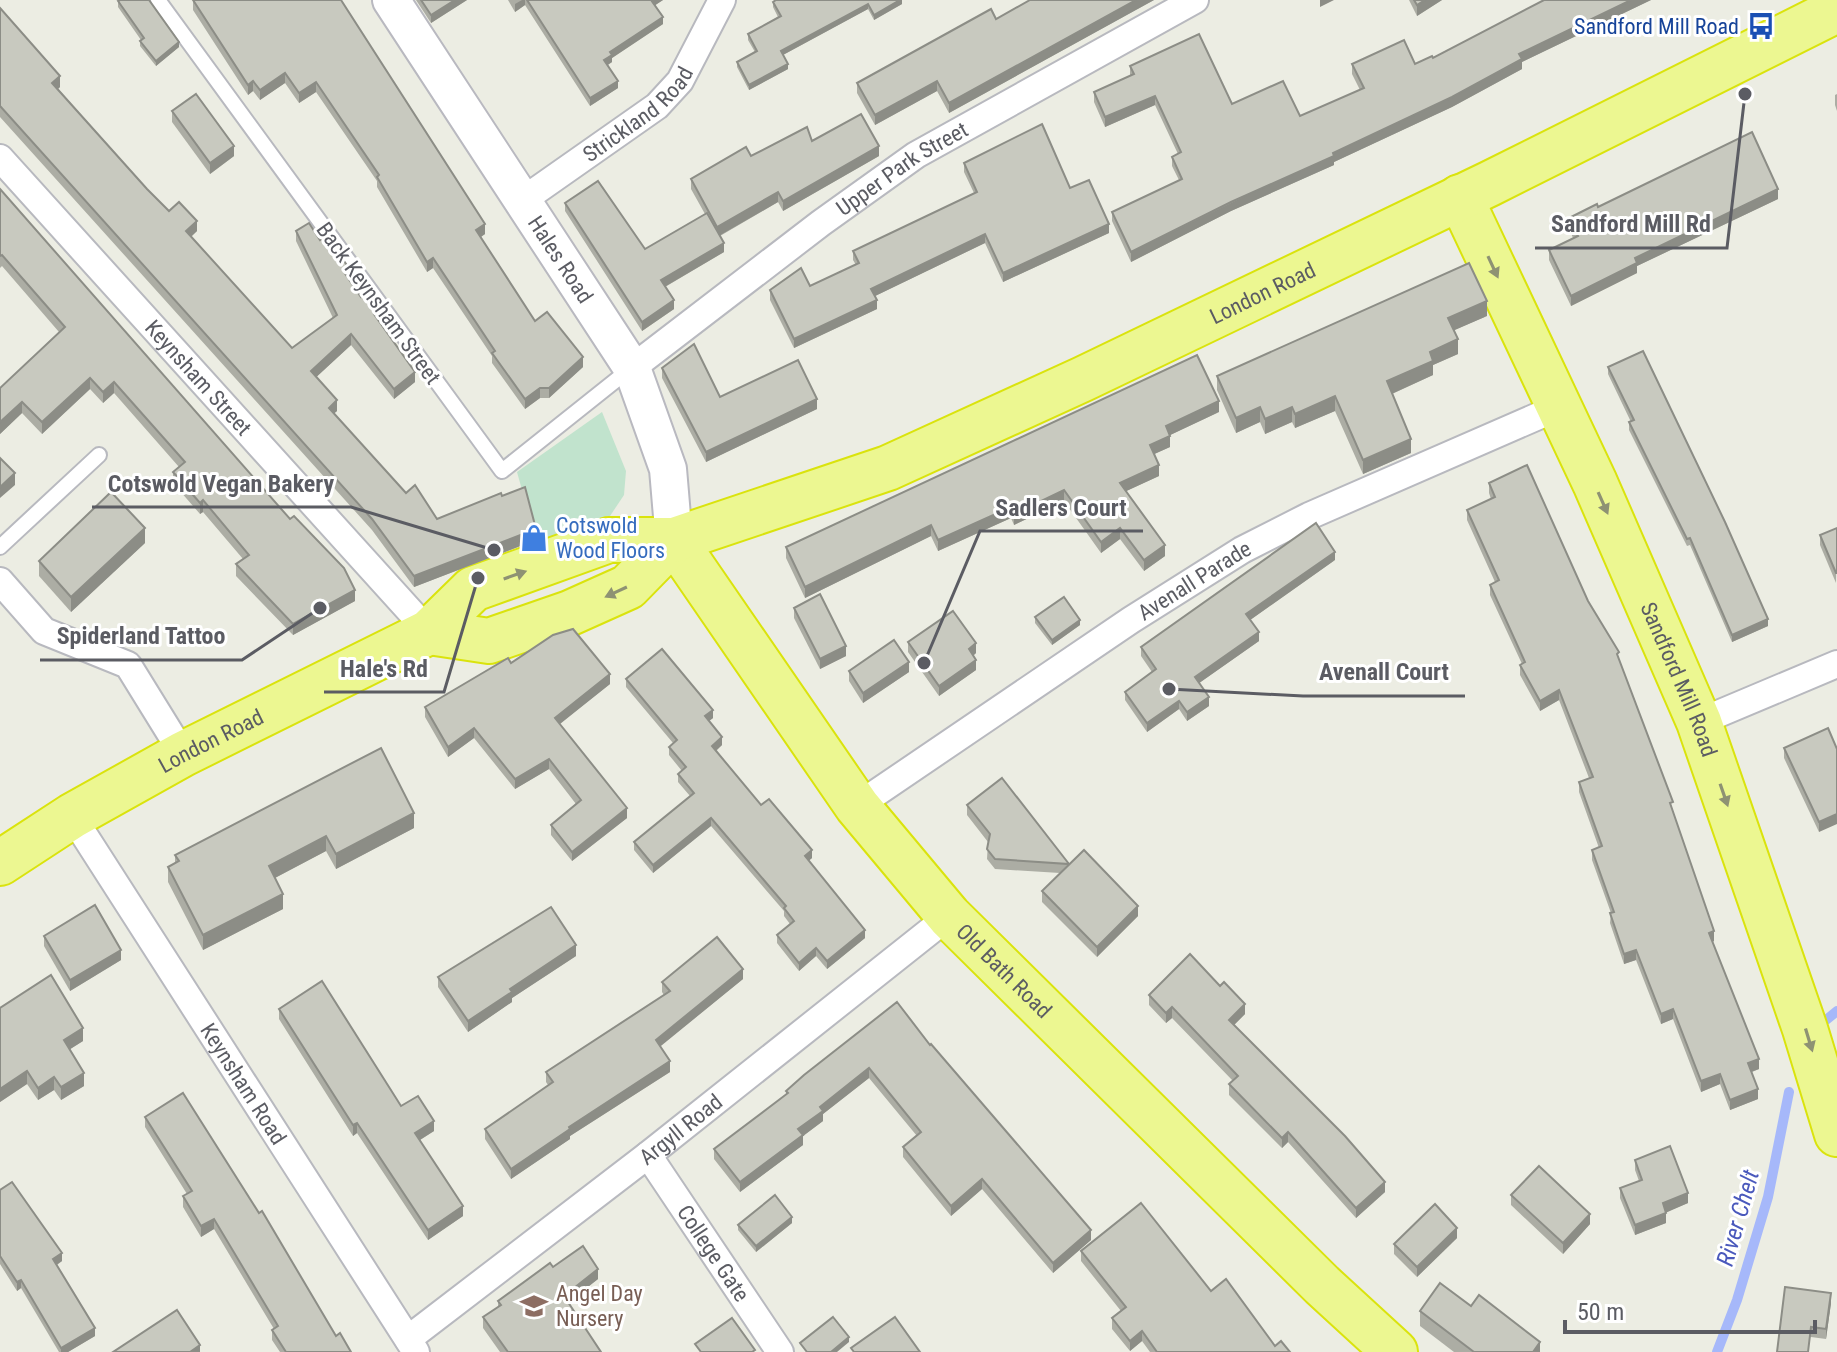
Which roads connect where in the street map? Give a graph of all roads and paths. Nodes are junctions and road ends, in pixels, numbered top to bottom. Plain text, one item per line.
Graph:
1 (158, 0) edge
2 (391, 0) edge
3 (722, 0) edge
4 (1195, 0) edge
5 (1837, 10) edge
6 (0, 158) edge
7 (1460, 197) junction
8 (523, 200) junction
9 (632, 368) junction
10 (1559, 407) junction
11 (99, 455) dead end
12 (674, 540) junction
13 (0, 547) edge
14 (0, 581) edge
15 (429, 632) junction
16 (1837, 664) edge
17 (1699, 722) junction
18 (183, 754) junction
19 (857, 806) junction
20 (72, 816) junction
21 (0, 863) edge
22 (949, 916) junction
23 (1837, 1132) edge
24 (648, 1155) junction
25 (412, 1346) edge
26 (780, 1352) edge
27 (1395, 1352) edge

1 - 9 lane, Back Keynsham Street
2 - 8 main road, Hales Road
3 - 8 street, Strickland Road
4 - 9 street, Upper Park Street
5 - 7 highway, London Road
6 - 15 street, Keynsham Street
7 -> 10 highway, Sandford Mill Road
7 - 12 highway, London Road
8 - 9 main road, Hales Road
9 - 12 main road, Hales Road
10 -> 17 highway, Sandford Mill Road
10 - 19 street, Avenall Parade
11 - 13 lane
12 - 15 highway, London Road
12 - 19 highway, Old Bath Road
14 - 18 street
15 - 18 highway, London Road
16 - 17 street
17 -> 23 highway, Sandford Mill Road
18 - 20 highway, London Road
19 - 22 highway, Old Bath Road
20 - 21 highway, London Road
20 - 25 street, Keynsham Road
22 - 24 street, Argyll Road
22 - 27 highway, Old Bath Road
24 - 25 street, Argyll Road
24 - 26 street, College Gate

